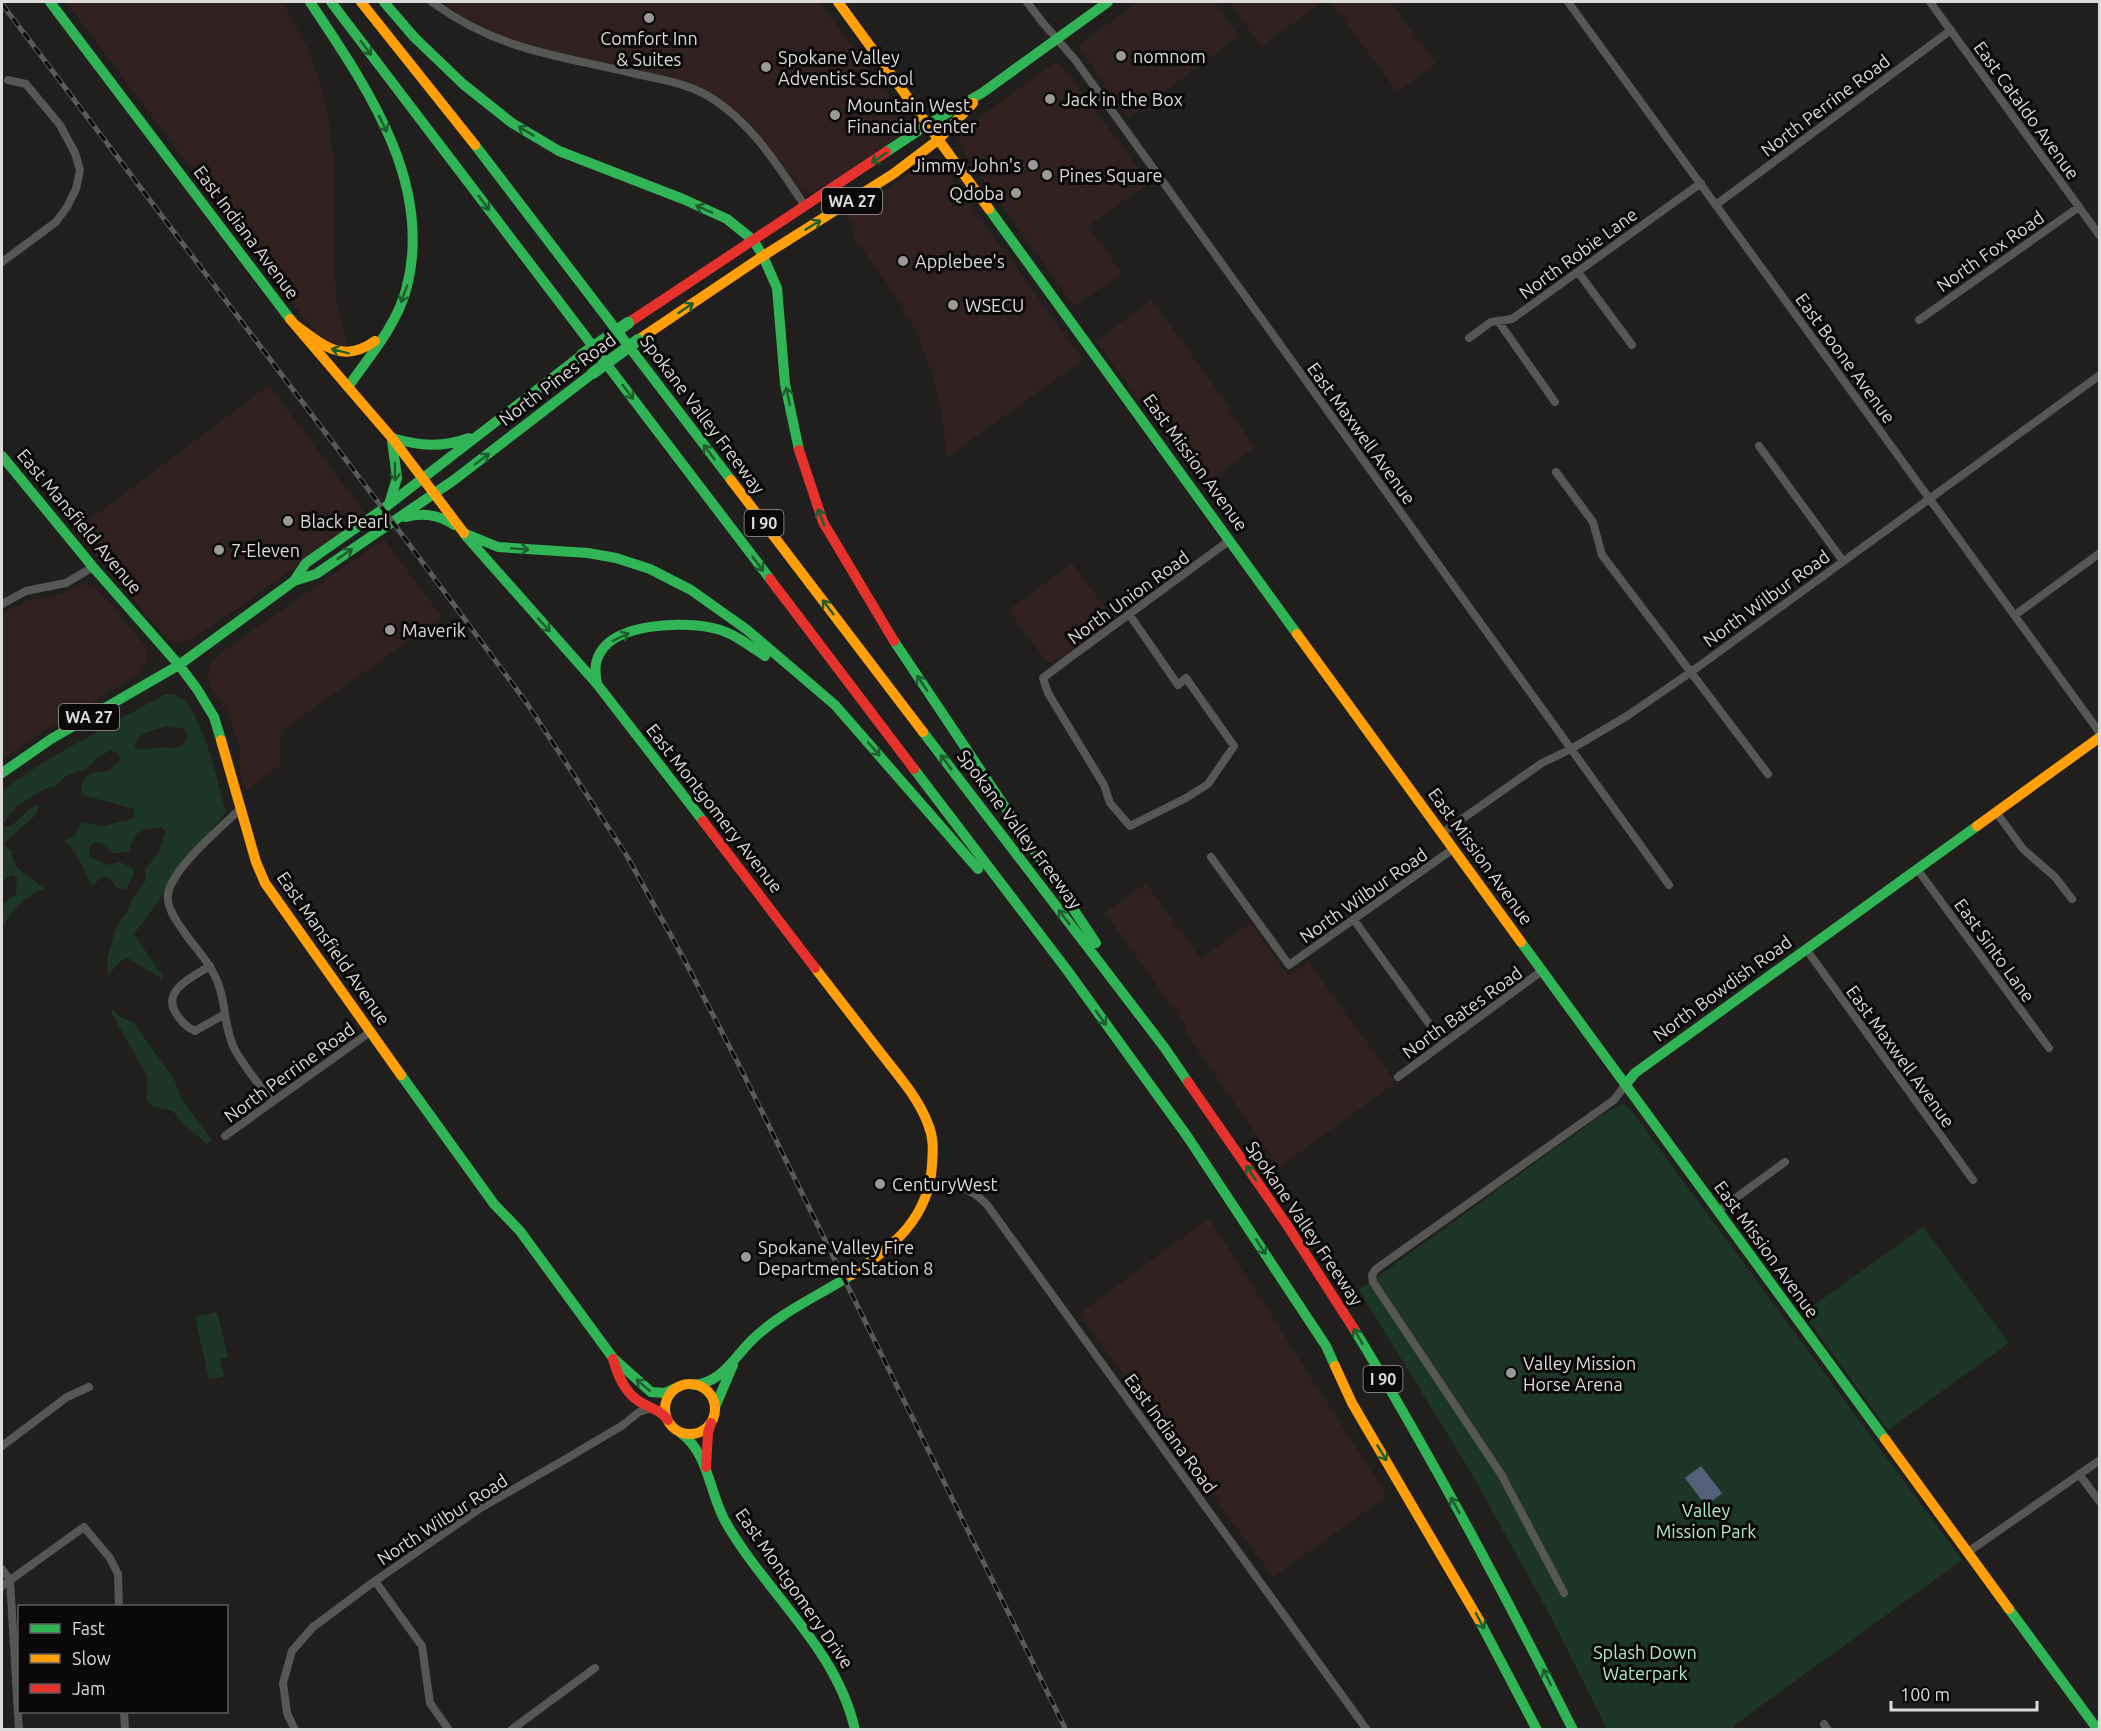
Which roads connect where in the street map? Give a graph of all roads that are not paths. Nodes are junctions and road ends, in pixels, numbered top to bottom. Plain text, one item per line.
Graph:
1 (50, 2) edge
2 (310, 2) edge
3 (331, 2) edge
4 (361, 2) edge
5 (384, 2) edge
6 (432, 2) edge
7 (838, 2) edge
8 (1027, 2) edge
9 (1108, 2) edge
10 (1568, 2) edge
11 (1930, 2) edge
12 (1951, 30) junction
13 (1057, 38) junction
14 (8, 81) dead end
15 (982, 93) junction
16 (927, 125) junction
17 (938, 140) junction
18 (1701, 183) junction
19 (1717, 204) junction
20 (805, 206) junction
21 (2079, 207) junction
22 (2100, 236) edge
23 (753, 240) junction
24 (763, 256) junction
25 (2, 261) edge
26 (1578, 272) junction
27 (1918, 320) dead end
28 (1498, 321) junction
29 (294, 324) junction
30 (386, 331) junction
31 (1469, 338) dead end
32 (1632, 345) dead end
33 (2100, 375) edge
34 (348, 387) junction
35 (1555, 402) dead end
36 (480, 433) junction
37 (392, 438) junction
38 (1759, 446) dead end
39 (2, 456) edge
40 (1556, 472) dead end
41 (423, 479) junction
42 (435, 494) junction
43 (1929, 498) junction
44 (389, 504) junction
45 (396, 519) junction
46 (464, 533) junction
47 (1230, 540) junction
48 (2100, 553) edge
49 (1843, 561) junction
50 (93, 567) junction
51 (294, 581) junction
52 (2, 604) edge
53 (1129, 614) junction
54 (2015, 615) junction
55 (179, 665) junction
56 (1691, 672) junction
57 (597, 684) junction
58 (835, 705) junction
59 (2100, 733) edge
60 (2100, 737) edge
61 (1571, 749) junction
62 (2, 773) edge
63 (1768, 774) dead end
64 (241, 808) junction
65 (1996, 812) junction
66 (1442, 833) junction
67 (1454, 849) junction
68 (1211, 857) dead end
69 (1917, 869) junction
70 (1669, 885) dead end
71 (2072, 899) dead end
72 (1354, 920) junction
73 (1806, 949) junction
74 (210, 966) junction
75 (1067, 970) junction
76 (1543, 970) junction
77 (225, 1014) junction
78 (370, 1032) junction
79 (1443, 1043) junction
80 (1164, 1047) junction
81 (2049, 1048) dead end
82 (1398, 1077) dead end
83 (1626, 1084) junction
84 (272, 1102) junction
85 (225, 1136) dead end
86 (1785, 1162) dead end
87 (1973, 1180) dead end
88 (931, 1182) junction
89 (1718, 1210) junction
90 (613, 1358) junction
91 (734, 1362) junction
92 (694, 1385) junction
93 (89, 1387) dead end
94 (678, 1387) junction
95 (637, 1400) junction
96 (715, 1407) junction
97 (658, 1409) junction
98 (628, 1420) junction
99 (669, 1422) junction
100 (711, 1423) junction
101 (681, 1433) junction
102 (2, 1446) edge
103 (2100, 1460) edge
104 (706, 1467) junction
105 (2079, 1474) junction
106 (2100, 1503) edge
107 (1968, 1552) junction
108 (2, 1569) edge
109 (10, 1580) junction
110 (375, 1581) junction
111 (2, 1586) edge
112 (1564, 1593) dead end
113 (119, 1605) edge
114 (595, 1668) dead end
115 (124, 1713) edge
116 (19, 1730) edge
117 (125, 1730) edge
118 (295, 1730) edge
119 (449, 1730) edge
120 (511, 1730) edge
121 (855, 1730) edge
122 (1367, 1730) edge
123 (1537, 1730) edge
124 (1573, 1730) edge
125 (2098, 1730) edge

1 - 29 main road, East Indiana Avenue
2 -> 30 main road
3 -> 75 main road, I 90
80 -> 4 main road, Spokane Valley Freeway / I 90
23 -> 5 main road
6 - 20 street
7 - 16 main road, East Mission Avenue
8 - 13 street, East Maxwell Avenue
9 - 13 main road, North Pines Road / WA 27
10 - 18 street, East Boone Avenue
11 - 12 street, East Cataldo Avenue
12 - 19 street, North Perrine Road
12 - 21 street, East Cataldo Avenue
13 - 15 main road, North Pines Road / WA 27
13 - 61 street, East Maxwell Avenue
14 - 25 street
15 - 16 main road, North Pines Road / WA 27
15 - 17 main road, North Pines Road / WA 27
16 - 17 main road, East Mission Avenue
16 -> 20 main road, North Pines Road / WA 27
24 -> 17 main road, North Pines Road / WA 27
17 - 47 main road, East Mission Avenue
18 - 19 street, East Boone Avenue
18 - 26 street, North Robie Lane
19 - 43 street, East Boone Avenue
20 - 23 main road, North Pines Road / WA 27
21 - 22 street, East Cataldo Avenue
21 - 27 street, North Fox Road
23 - 24 main road
23 - 36 main road, North Pines Road / WA 27, bridge
42 -> 24 main road, North Pines Road / WA 27, bridge
80 -> 24 main road
26 - 28 street, North Robie Lane
26 - 32 street
28 - 31 street, North Robie Lane
28 - 35 street
30 -> 29 main road
29 - 34 main road, East Indiana Avenue
30 - 34 main road
33 - 43 street, North Wilbur Road
34 - 37 main road, East Indiana Avenue
36 - 37 main road
36 - 41 main road, North Pines Road / WA 27
37 - 41 main road, East Indiana Avenue
37 -> 44 main road
38 - 49 street
39 - 50 main road, East Mansfield Avenue
40 - 56 street
41 - 42 main road, East Montgomery Avenue
41 - 44 main road, North Pines Road / WA 27
42 - 45 main road, North Pines Road / WA 27
42 - 46 main road, East Montgomery Avenue
43 - 49 street, North Wilbur Road
43 - 54 street, East Boone Avenue
44 - 51 main road, North Pines Road / WA 27
45 - 46 main road
51 -> 45 main road, North Pines Road / WA 27
46 -> 57 main road, East Montgomery Avenue
46 -> 58 main road
47 - 53 street, North Union Road
47 - 66 main road, East Mission Avenue
48 - 54 street
49 - 56 street, North Wilbur Road
50 - 52 street
50 - 55 main road, East Mansfield Avenue
51 - 55 main road, North Pines Road / WA 27
53 - 53 street, North Union Road
54 - 59 street, East Boone Avenue
55 - 62 main road, North Pines Road / WA 27
55 - 64 main road, East Mansfield Avenue
56 - 61 street, North Wilbur Road
56 - 63 street
57 -> 58 main road
57 - 88 main road, East Montgomery Avenue
58 -> 75 main road
60 - 65 main road, North Bowdish Road
61 - 66 street, North Wilbur Road
61 - 70 street, East Maxwell Avenue
64 - 74 street
64 - 78 main road, East Mansfield Avenue
65 - 69 main road, North Bowdish Road
65 - 71 street
66 - 67 main road, East Mission Avenue
67 - 72 street, North Wilbur Road
67 - 76 main road, East Mission Avenue
68 - 72 street, North Wilbur Road
69 - 73 main road, North Bowdish Road
69 - 81 street, East Sinto Lane
72 - 79 street
73 - 83 main road, North Bowdish Road
73 - 87 street, East Maxwell Avenue
74 - 77 street
74 - 77 street
75 -> 123 main road, I 90
76 - 79 street, North Bates Road
76 - 83 main road, East Mission Avenue
77 - 84 street
78 - 84 street, North Perrine Road
78 - 90 main road, East Mansfield Avenue
79 - 82 street, North Bates Road
124 -> 80 main road, Spokane Valley Freeway / I 90
83 - 89 main road, East Mission Avenue
83 - 112 street, North Bowdish Road
84 - 85 street, North Perrine Road
86 - 89 street
88 - 91 main road
88 - 122 street, East Indiana Road
89 - 107 main road, East Mission Avenue
94 -> 90 main road, East Mansfield Avenue
90 - 95 main road, East Mansfield Avenue
91 - 92 main road
91 - 96 main road
92 - 94 main road
92 - 96 main road
93 - 102 street
94 - 99 main road
95 - 97 main road, East Mansfield Avenue
95 - 98 street
96 - 100 main road
97 - 98 street, North Wilbur Road
97 - 99 main road, East Mansfield Avenue
98 - 110 street, North Wilbur Road
99 - 101 main road
100 - 101 main road
100 - 104 main road, East Montgomery Drive
101 - 104 main road, East Montgomery Drive
103 - 105 street
104 - 121 main road, East Montgomery Drive
105 - 106 street
105 - 107 street
107 - 125 main road, East Mission Avenue
108 - 109 street
109 - 111 street
109 - 113 street
109 - 116 street
110 - 118 street, North Wilbur Road
110 - 119 street
114 - 120 street
115 - 117 street

